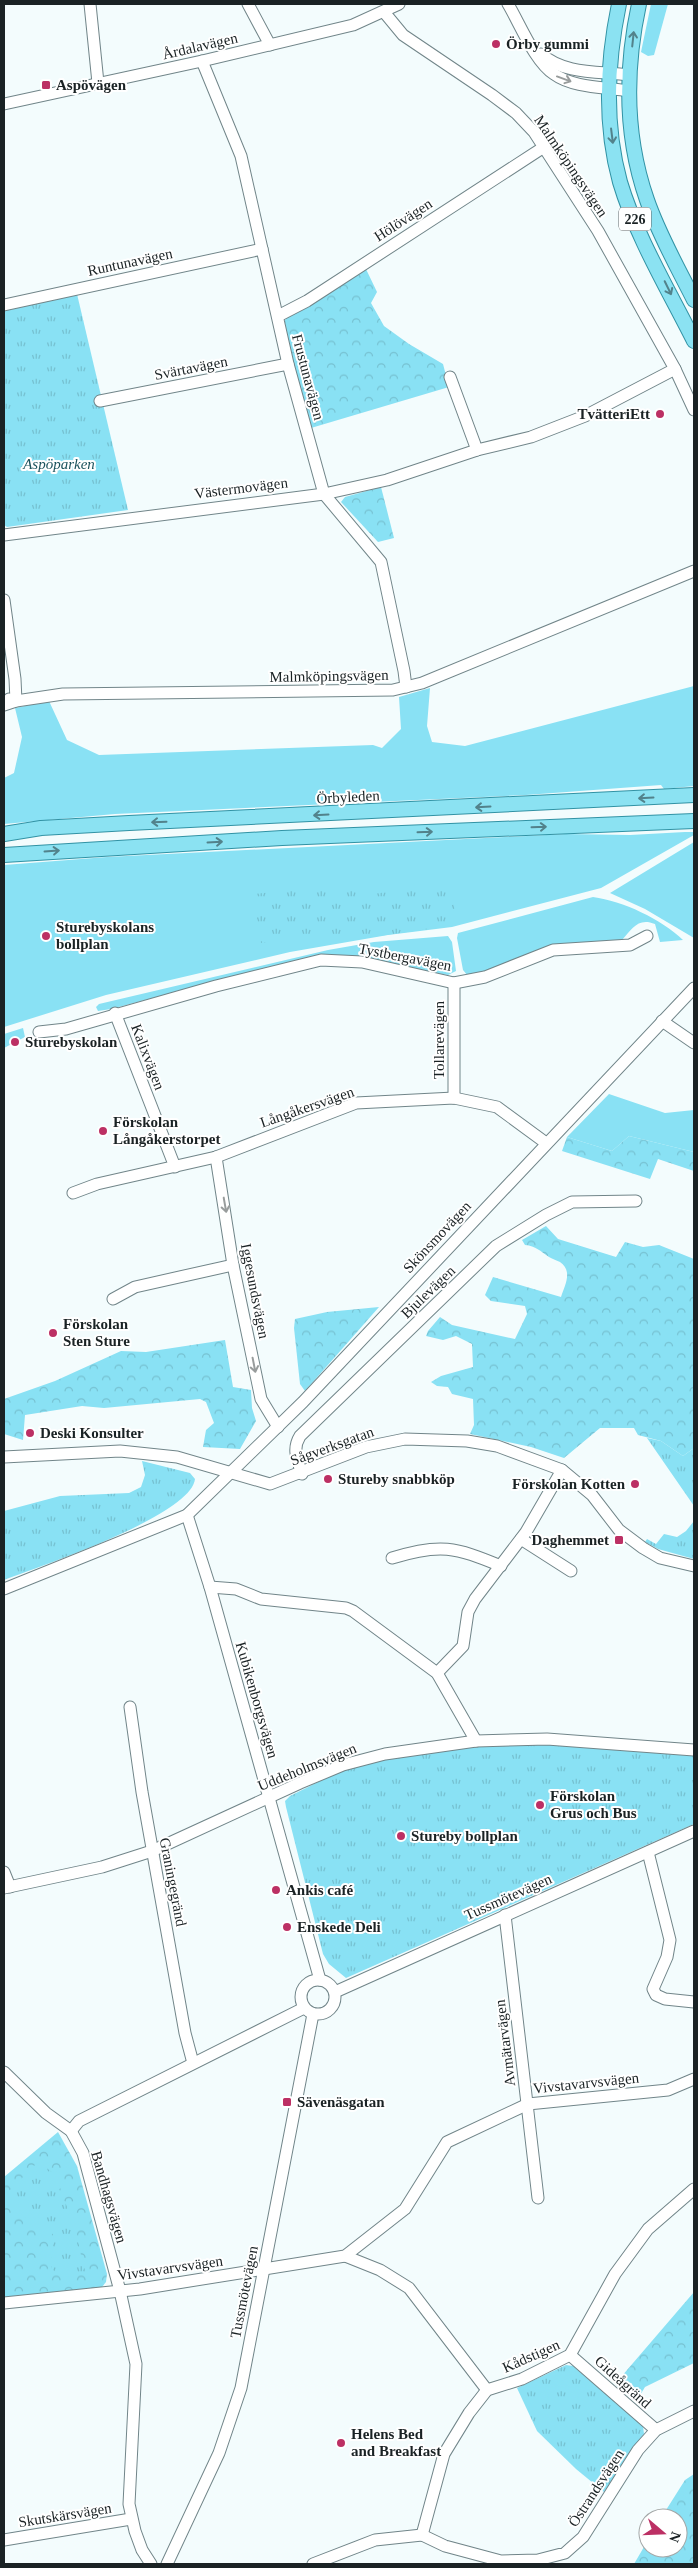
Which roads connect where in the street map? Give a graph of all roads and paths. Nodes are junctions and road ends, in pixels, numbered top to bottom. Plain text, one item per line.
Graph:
1 (90, 4) edge
2 (248, 4) edge
3 (398, 4) edge
4 (508, 4) edge
5 (619, 4) edge
6 (639, 4) edge
7 (384, 12) junction
8 (270, 45) junction
9 (534, 48) junction
10 (202, 61) junction
11 (609, 72) junction
12 (630, 75) junction
13 (98, 83) junction
14 (608, 88) junction
15 (628, 90) junction
16 (4, 104) edge
17 (544, 147) junction
18 (262, 249) junction
19 (694, 300) edge
20 (4, 305) edge
21 (278, 316) junction
22 (694, 341) edge
23 (288, 364) junction
24 (675, 369) junction
25 (450, 377) dead end
26 (100, 401) dead end
27 (694, 410) edge
28 (477, 450) junction
29 (324, 494) junction
30 (4, 535) edge
31 (694, 571) edge
32 (4, 600) edge
33 (406, 687) junction
34 (4, 697) edge
35 (16, 701) junction
36 (4, 705) edge
37 (694, 795) edge
38 (694, 821) edge
39 (4, 834) edge
40 (4, 855) edge
41 (647, 936) dead end
42 (454, 983) junction
43 (694, 988) edge
44 (115, 1013) junction
45 (662, 1021) junction
46 (39, 1032) dead end
47 (694, 1043) edge
48 (454, 1098) junction
49 (546, 1143) junction
50 (216, 1157) junction
51 (175, 1167) junction
52 (73, 1193) dead end
53 (636, 1201) dead end
54 (233, 1265) junction
55 (113, 1299) dead end
56 (278, 1427) junction
57 (4, 1457) edge
58 (562, 1470) junction
59 (232, 1472) junction
60 (302, 1474) junction
61 (188, 1515) junction
62 (521, 1539) junction
63 (392, 1558) dead end
64 (501, 1566) junction
65 (694, 1566) edge
66 (571, 1571) dead end
67 (210, 1587) junction
68 (4, 1589) edge
69 (437, 1673) junction
70 (130, 1707) dead end
71 (476, 1741) junction
72 (694, 1750) edge
73 (270, 1798) junction
74 (694, 1831) edge
75 (152, 1851) junction
76 (648, 1852) junction
77 (4, 1872) edge
78 (7, 1888) edge
79 (505, 1915) junction
80 (320, 1980) junction
81 (335, 1992) junction
82 (694, 2002) edge
83 (309, 2011) junction
84 (193, 2063) junction
85 (4, 2072) edge
86 (694, 2079) edge
87 (528, 2104) junction
88 (71, 2131) junction
89 (694, 2189) edge
90 (538, 2198) dead end
91 (345, 2256) junction
92 (264, 2270) junction
93 (120, 2291) junction
94 (4, 2303) edge
95 (570, 2355) junction
96 (487, 2390) junction
97 (694, 2411) edge
98 (656, 2430) junction
99 (131, 2519) junction
100 (422, 2535) junction
101 (4, 2540) edge
102 (151, 2564) edge
103 (167, 2564) edge
104 (314, 2564) edge

1 - 13 street
2 - 8 street
3 - 7 street, Årdalavägen
4 - 9 street
5 - 11 main road, 226
12 -> 6 main road, 226
7 - 8 street, Årdalavägen
7 - 17 street, Malmköpingsvägen
8 - 10 street, Årdalavägen
9 - 11 street
9 -> 14 street
10 - 13 street, Årdalavägen
10 - 18 street, Frustunavägen
11 - 12 street
11 - 14 main road, 226
12 - 15 main road, 226
13 - 16 street, Årdalavägen
14 - 15 street
14 -> 22 main road, 226
15 - 19 main road, 226
17 - 21 street, Hölövägen
17 - 24 street, Malmköpingsvägen
18 - 20 street, Runtunavägen
18 - 21 street, Frustunavägen
21 - 23 street, Frustunavägen
23 - 26 street, Svärtavägen
23 - 29 street, Frustunavägen
24 - 27 street, Malmköpingsvägen
24 - 28 street, Västermovägen
25 - 28 street
28 - 29 street, Västermovägen
29 - 30 street, Västermovägen
29 - 33 street, Frustunavägen
31 - 33 street, Malmköpingsvägen
32 - 35 street
33 - 35 street, Malmköpingsvägen
34 - 35 street
35 - 36 street, Malmköpingsvägen
37 -> 39 main road, Örbyleden
40 -> 38 main road
41 - 42 street, Tystbergavägen
42 - 44 street, Tystbergavägen
42 - 48 street, Tollarevägen
43 - 45 street, Skönsmovägen
44 - 46 street, Tystbergavägen
44 - 51 street, Kalixvägen
45 - 47 street
45 - 49 street, Skönsmovägen
48 - 49 street, Långåkersvägen
48 - 50 street, Långåkersvägen
49 - 56 street, Skönsmovägen
50 - 51 street, Långåkersvägen
50 -> 54 street, Iggesundsvägen
51 - 52 street, Långåkersvägen
53 - 60 street, Bjulevägen
54 - 55 street
54 -> 56 street, Iggesundsvägen
56 - 59 street, Skönsmovägen
57 - 59 street, Sågverksgatan
58 - 60 street, Sågverksgatan
58 - 62 street
58 - 65 street, Sågverksgatan
59 - 60 street, Sågverksgatan
59 - 61 street
61 - 67 street, Kubikenborgsvägen
61 - 68 street
62 - 64 street
62 - 66 street
63 - 64 street
64 - 69 street
67 - 69 street
67 - 73 street, Kubikenborgsvägen
69 - 71 street
70 - 75 street, Graningegränd
71 - 72 street, Uddeholmsvägen
71 - 73 street, Uddeholmsvägen
73 - 75 street, Uddeholmsvägen
73 - 80 street, Kubikenborgsvägen
74 - 76 street, Tussmötevägen
75 - 78 street, Uddeholmsvägen
75 - 84 street, Graningegränd
76 - 79 street, Tussmötevägen
76 - 82 street
77 - 78 street
79 - 81 street, Tussmötevägen
79 - 87 street, Avmätarvägen
80 - 81 street
80 - 83 street
81 - 83 street
83 - 84 street
83 - 92 street, Tussmötevägen
84 - 88 street
85 - 88 street, Bandhagsvägen
86 - 87 street, Vivstavarvsvägen
87 - 90 street, Avmätarvägen
87 - 91 street, Vivstavarvsvägen
88 - 93 street, Bandhagsvägen
89 - 95 street, Kådstigen
91 - 92 street, Vivstavarvsvägen
91 - 96 street
92 - 93 street, Vivstavarvsvägen
92 - 103 street, Tussmötevägen
93 - 94 street, Vivstavarvsvägen
93 - 99 street, Bandhagsvägen
95 - 96 street, Kådstigen
95 - 98 street, Gideågränd
96 - 100 street
97 - 98 street, Östrandsvägen
98 - 100 street, Östrandsvägen
99 - 101 street, Skutskärsvägen
99 - 102 street, Bandhagsvägen
100 - 104 street

